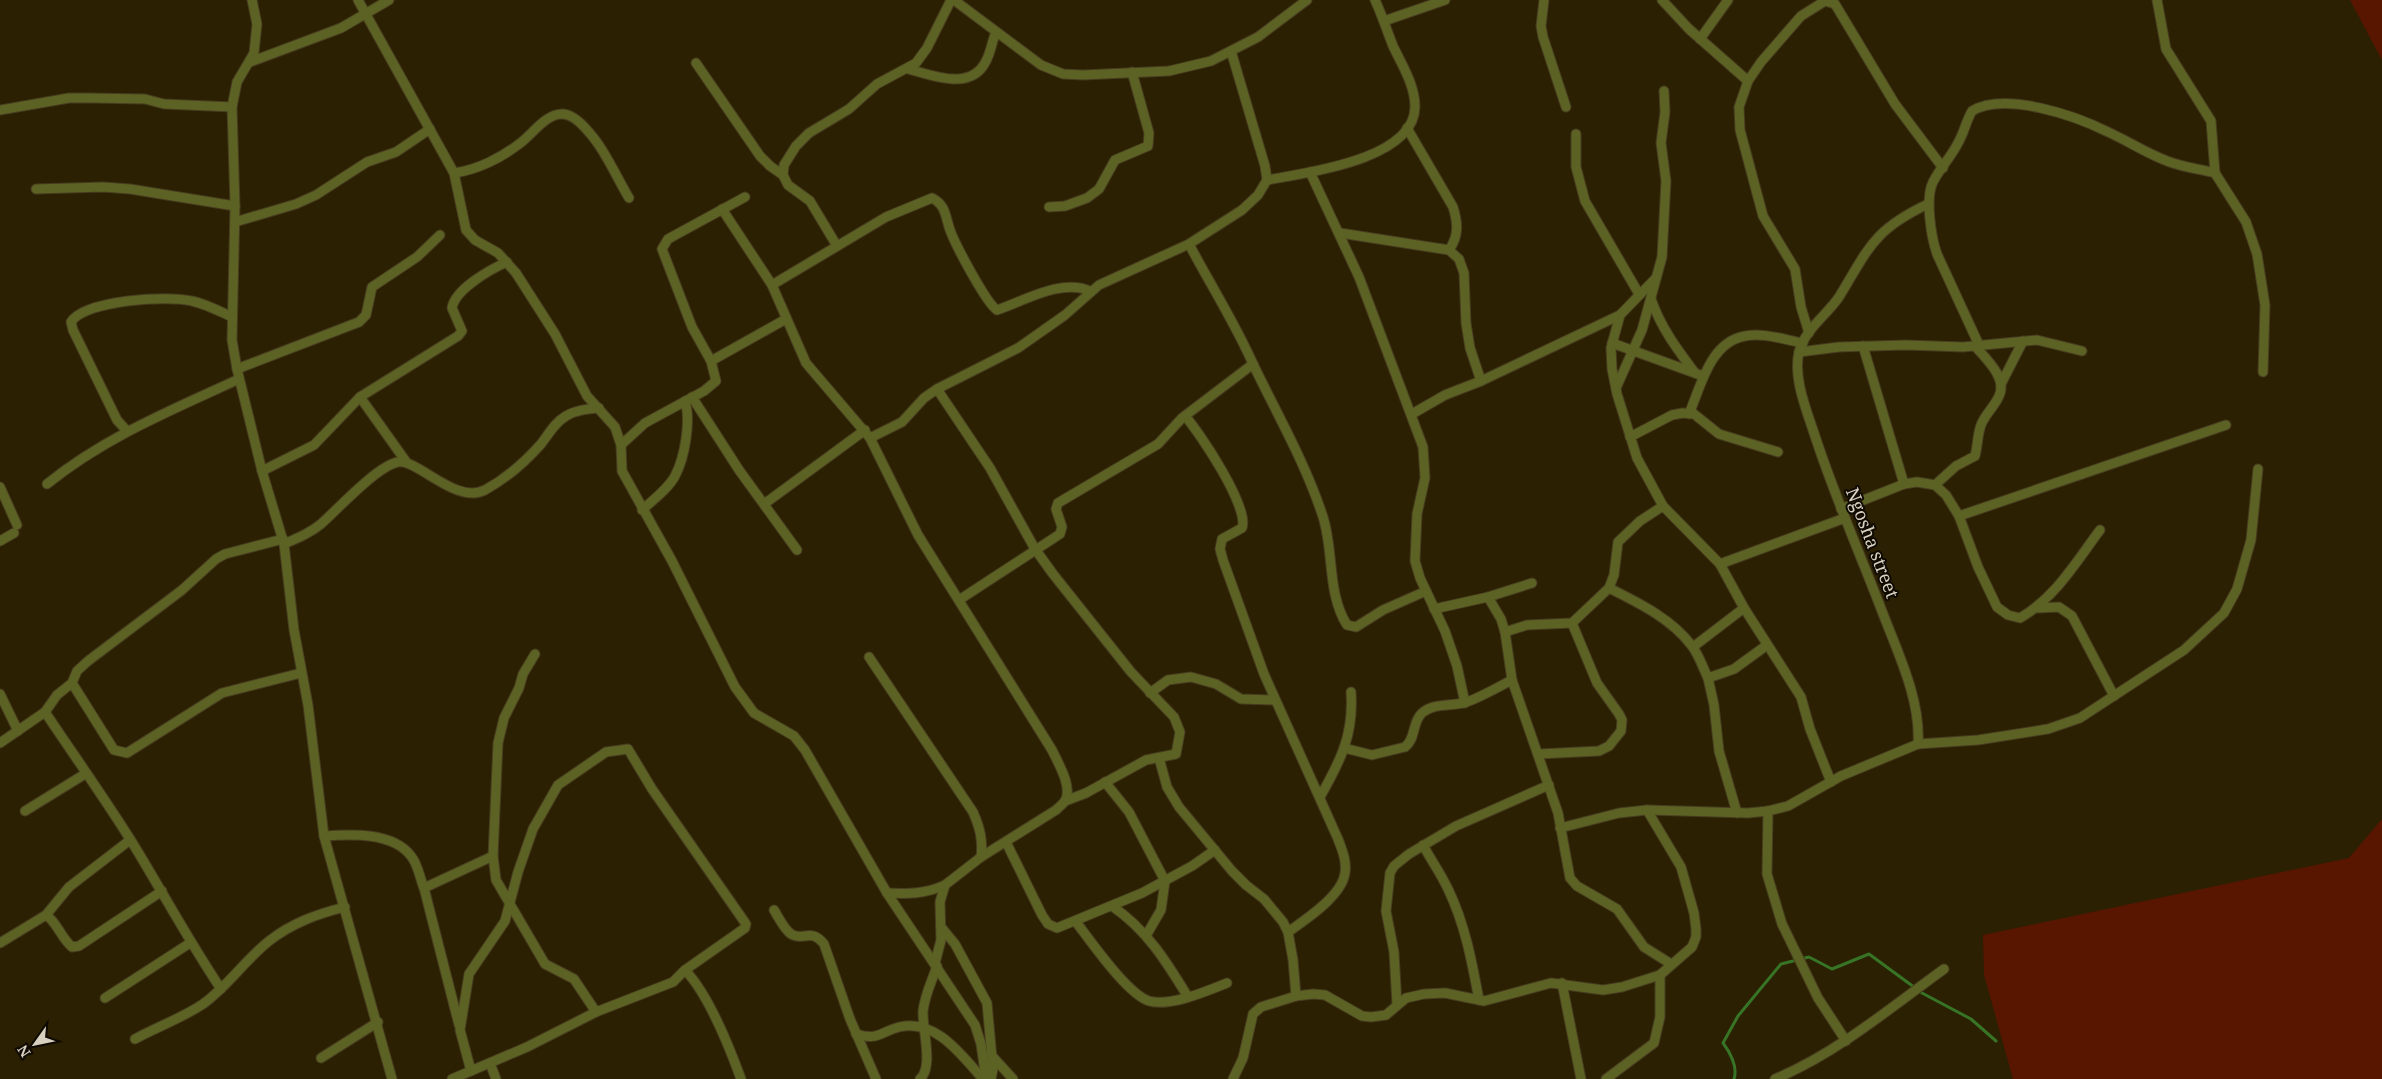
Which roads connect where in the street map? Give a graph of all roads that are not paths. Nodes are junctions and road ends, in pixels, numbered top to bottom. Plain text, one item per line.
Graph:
1 (252, 0) edge
2 (358, 0) edge
3 (389, 0) edge
4 (953, 0) edge
5 (1307, 0) edge
6 (1374, 0) edge
7 (1445, 0) edge
8 (1544, 0) edge
9 (1662, 0) edge
10 (1728, 0) edge
11 (2157, 0) edge
12 (1825, 1) edge
13 (366, 16) junction
14 (1384, 21) junction
15 (996, 32) junction
16 (1700, 39) junction
17 (1231, 51) junction
18 (250, 62) junction
19 (696, 63) dead end
20 (908, 69) junction
21 (1132, 72) junction
22 (1748, 81) junction
23 (1664, 92) dead end
24 (232, 107) junction
25 (1566, 107) dead end
26 (0, 110) edge
27 (1407, 128) junction
28 (430, 129) junction
29 (1576, 134) dead end
30 (1942, 168) junction
31 (454, 172) junction
32 (1310, 172) junction
33 (2215, 173) junction
34 (784, 174) junction
35 (1267, 180) junction
36 (36, 189) dead end
37 (745, 197) dead end
38 (629, 198) dead end
39 (1928, 204) junction
40 (236, 206) junction
41 (1049, 206) dead end
42 (722, 209) junction
43 (235, 222) junction
44 (1340, 233) junction
45 (440, 235) dead end
46 (1189, 244) junction
47 (837, 246) junction
48 (1449, 250) junction
49 (507, 262) junction
50 (1656, 278) junction
51 (772, 285) junction
52 (1090, 291) junction
53 (1639, 294) junction
54 (1650, 299) junction
55 (1620, 315) junction
56 (232, 317) junction
57 (786, 320) junction
58 (1809, 334) junction
59 (2023, 341) junction
60 (1612, 343) junction
61 (1803, 343) junction
62 (1863, 346) junction
63 (1977, 346) junction
64 (1635, 350) junction
65 (2082, 350) dead end
66 (1799, 352) junction
67 (711, 361) junction
68 (1253, 364) junction
69 (237, 369) junction
70 (2263, 372) dead end
71 (1699, 374) junction
72 (239, 379) junction
73 (1481, 381) junction
74 (2001, 384) junction
75 (1616, 388) junction
76 (937, 389) junction
77 (360, 397) junction
78 (688, 399) junction
79 (599, 408) junction
80 (1412, 414) junction
81 (1689, 414) junction
82 (1185, 416) junction
83 (2226, 425) dead end
84 (865, 430) junction
85 (127, 431) junction
86 (1630, 437) junction
87 (870, 438) junction
88 (620, 445) junction
89 (1778, 452) dead end
90 (407, 463) junction
91 (2258, 469) dead end
92 (262, 471) junction
93 (47, 484) dead end
94 (1904, 484) junction
95 (1935, 484) junction
96 (0, 487) edge
97 (764, 504) junction
98 (1663, 506) junction
99 (1841, 509) junction
100 (642, 510) junction
101 (1959, 516) junction
102 (1845, 518) junction
103 (2100, 530) dead end
104 (0, 541) edge
105 (284, 542) junction
106 (1036, 549) junction
107 (797, 550) dead end
108 (1720, 564) junction
109 (1532, 583) dead end
110 (1609, 588) junction
111 (1426, 590) junction
112 (1488, 597) junction
113 (959, 600) junction
114 (1744, 608) junction
115 (2038, 608) junction
116 (1434, 609) junction
117 (1572, 622) junction
118 (1505, 632) junction
119 (1767, 645) junction
120 (1693, 647) junction
121 (535, 654) dead end
122 (869, 657) dead end
123 (301, 673) junction
124 (1708, 678) junction
125 (1512, 680) junction
126 (72, 683) junction
127 (1351, 692) dead end
128 (1150, 693) junction
129 (0, 694) edge
130 (2114, 696) junction
131 (1275, 700) junction
132 (1465, 703) junction
133 (45, 712) junction
134 (18, 731) junction
135 (0, 743) edge
136 (1918, 744) junction
137 (1344, 748) junction
138 (1538, 754) junction
139 (1159, 758) junction
140 (86, 774) junction
141 (1105, 782) junction
142 (1831, 782) junction
143 (1549, 785) junction
144 (1320, 796) junction
145 (1065, 801) junction
146 (1647, 810) junction
147 (25, 811) dead end
148 (1768, 811) junction
149 (1737, 813) junction
150 (1560, 828) junction
151 (324, 836) junction
152 (130, 840) junction
153 (1006, 842) junction
154 (1423, 845) junction
155 (1216, 850) junction
156 (493, 856) junction
157 (981, 857) junction
158 (1165, 881) junction
159 (946, 885) junction
160 (424, 888) junction
161 (162, 891) junction
162 (887, 893) junction
163 (510, 904) junction
164 (1112, 906) junction
165 (345, 907) junction
166 (774, 910) dead end
167 (46, 915) junction
168 (1076, 922) junction
169 (941, 927) junction
170 (1288, 932) junction
171 (1146, 934) junction
172 (0, 943) edge
173 (190, 943) junction
174 (936, 964) junction
175 (1671, 964) junction
176 (1944, 969) dead end
177 (685, 970) junction
178 (1660, 975) junction
179 (1227, 982) dead end
180 (1562, 983) junction
181 (221, 989) junction
182 (1296, 996) junction
183 (1188, 997) junction
184 (105, 998) dead end
185 (1479, 1000) junction
186 (1397, 1005) junction
187 (596, 1012) junction
188 (378, 1022) junction
189 (923, 1028) junction
190 (460, 1030) junction
191 (856, 1034) junction
192 (135, 1039) dead end
193 (1846, 1041) junction
194 (992, 1056) junction
195 (321, 1058) dead end
196 (490, 1063) junction
197 (471, 1071) junction
198 (392, 1079) edge
199 (452, 1079) edge
200 (496, 1079) edge
201 (741, 1079) edge
202 (876, 1079) edge
203 (920, 1079) edge
204 (985, 1079) edge
205 (991, 1079) edge
206 (1013, 1079) edge
207 (1232, 1079) edge
208 (1581, 1079) edge
209 (1606, 1079) edge
210 (1775, 1079) edge

1 - 18 street
2 - 13 street
3 - 13 street
4 - 15 street
4 - 20 street
5 - 17 street
6 - 14 street
7 - 14 street
8 - 25 street
9 - 16 street
10 - 16 street
11 - 33 street
12 - 22 street
12 - 30 street
13 - 18 street
13 - 28 street
14 - 27 street
15 - 20 street
15 - 21 street
16 - 22 street
17 - 21 street
17 - 35 street
18 - 24 street
19 - 34 street
20 - 34 street
21 - 41 street
22 - 58 street
23 - 50 street
24 - 26 street
24 - 40 street
27 - 32 street
27 - 48 street
28 - 31 street
28 - 43 street
29 - 53 street
30 - 33 street
30 - 39 street
31 - 38 street
31 - 49 street
32 - 35 street
32 - 44 street
33 - 70 street
34 - 47 street
35 - 46 street
36 - 40 street
37 - 42 street
39 - 58 street
39 - 63 street
40 - 43 street
42 - 51 street
42 - 67 street
43 - 56 street
44 - 48 street
44 - 80 street
45 - 69 street
46 - 52 street
46 - 68 street
47 - 51 street
47 - 52 street
48 - 73 street
49 - 77 street
49 - 79 street
50 - 53 street
50 - 54 street
51 - 57 street
52 - 76 street
53 - 55 street
54 - 64 street
54 - 71 street
55 - 60 street
55 - 73 street
56 - 69 street
56 - 85 street
57 - 67 street
57 - 84 street
58 - 61 street
59 - 63 street
59 - 65 street
59 - 74 street
60 - 64 street
60 - 75 street
61 - 66 street
61 - 71 street
62 - 63 street
62 - 66 street
62 - 94 street
63 - 74 street
64 - 71 street
64 - 75 street
66 - 99 street, Ngosha street
67 - 78 street
68 - 82 street
68 - 111 street
69 - 72 street
71 - 81 street
72 - 85 street
72 - 92 street
73 - 80 street
74 - 95 street
75 - 86 street
76 - 87 street
76 - 106 street
77 - 90 street
77 - 92 street
78 - 88 street
78 - 97 street
78 - 100 street
79 - 88 street
79 - 90 street
80 - 111 street
81 - 86 street
81 - 89 street
82 - 106 street
82 - 131 street
83 - 101 street
84 - 87 street
84 - 97 street
85 - 93 street
86 - 98 street
87 - 113 street
88 - 100 street
90 - 105 street
91 - 130 street
92 - 105 street
94 - 95 street
94 - 99 street
95 - 101 street
96 - 104 street
97 - 107 street
98 - 108 street
98 - 110 street
99 - 102 street, Ngosha street
100 - 162 street
101 - 115 street
102 - 108 street
102 - 136 street, Ngosha street
103 - 115 street
105 - 123 street
105 - 126 street
106 - 113 street
106 - 128 street
108 - 114 street
109 - 112 street
110 - 117 street
110 - 120 street
111 - 116 street
112 - 116 street
112 - 118 street
113 - 145 street
114 - 119 street
114 - 120 street
115 - 130 street
116 - 132 street
117 - 118 street
117 - 138 street
118 - 125 street
119 - 124 street
119 - 142 street
120 - 124 street
121 - 156 street
122 - 157 street
123 - 126 street
123 - 151 street
124 - 149 street
125 - 132 street
125 - 138 street
126 - 133 street
127 - 137 street
128 - 131 street
128 - 139 street
129 - 134 street
130 - 136 street
131 - 144 street
132 - 137 street
133 - 134 street
133 - 140 street
134 - 135 street
136 - 142 street
137 - 144 street
138 - 143 street
139 - 141 street
139 - 155 street
140 - 147 street
140 - 152 street
141 - 145 street
141 - 158 street
142 - 148 street
143 - 150 street
143 - 154 street
144 - 170 street
145 - 153 street
146 - 149 street
146 - 150 street
146 - 175 street
148 - 149 street
148 - 193 street
150 - 175 street
151 - 160 street
151 - 165 street
152 - 161 street
152 - 167 street
153 - 157 street
153 - 168 street
154 - 185 street
154 - 186 street
155 - 158 street
155 - 170 street
156 - 160 street
156 - 163 street
157 - 159 street
158 - 164 street
158 - 171 street
159 - 162 street
159 - 169 street
160 - 190 street
161 - 167 street
161 - 173 street
162 - 174 street
163 - 177 street
163 - 187 street
163 - 190 street
164 - 168 street
164 - 171 street
165 - 181 street
165 - 188 street
166 - 191 street
167 - 172 street
168 - 183 street
169 - 174 street
169 - 194 street
170 - 182 street
171 - 183 street
173 - 181 street
173 - 184 street
174 - 189 street
174 - 204 street
175 - 178 street
176 - 193 street
177 - 187 street
177 - 201 street
178 - 180 street
178 - 209 street
179 - 183 street
180 - 185 street
180 - 208 street
181 - 192 street
182 - 186 street
182 - 207 street
185 - 186 street
187 - 196 street
188 - 195 street
188 - 198 street
189 - 191 street
189 - 203 street
189 - 204 street
190 - 197 street
191 - 202 street
193 - 210 street
194 - 205 street
194 - 206 street
196 - 197 street
196 - 200 street
197 - 199 street

